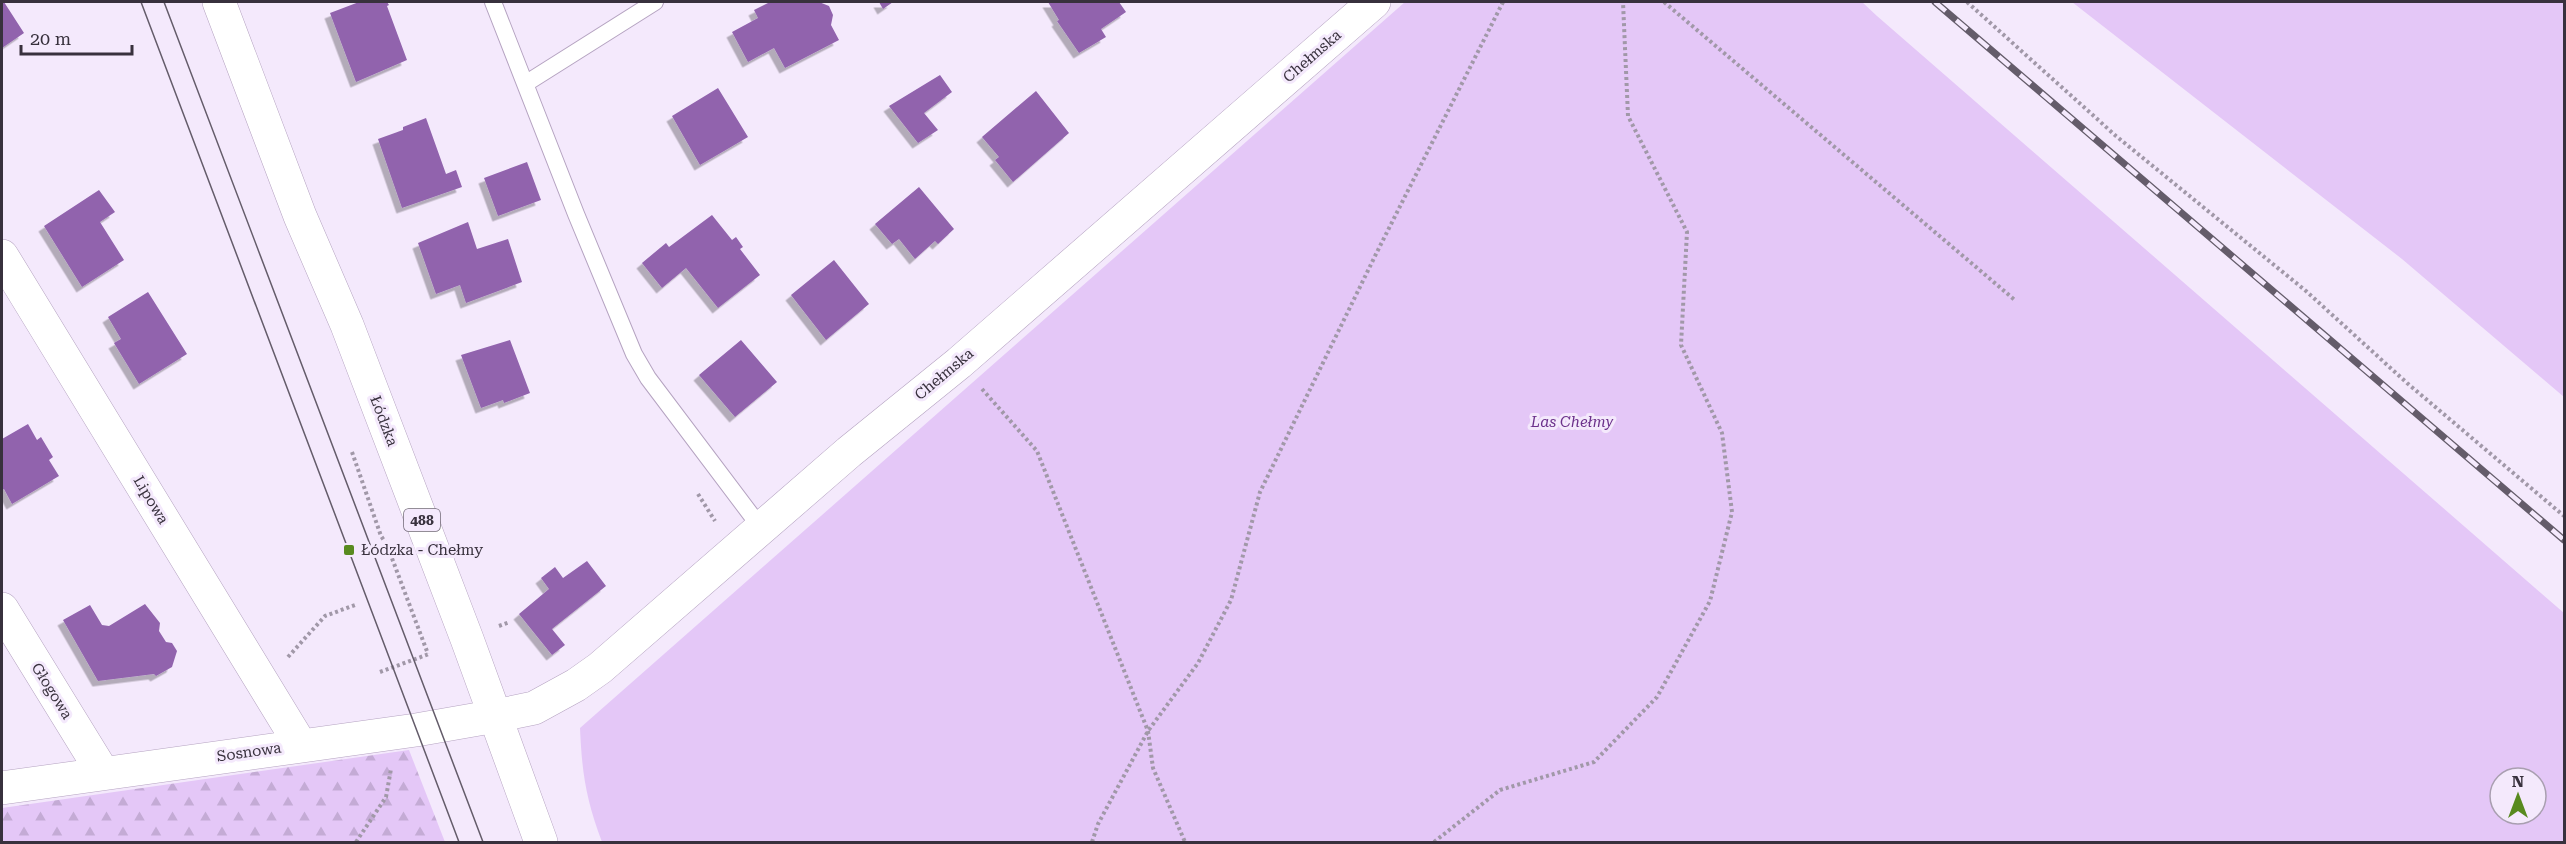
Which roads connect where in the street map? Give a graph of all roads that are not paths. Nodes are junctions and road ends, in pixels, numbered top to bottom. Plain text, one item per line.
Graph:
1 (219, 2) edge
2 (494, 2) edge
3 (654, 2) edge
4 (1374, 2) edge
5 (525, 84) junction
6 (2, 256) edge
7 (761, 528) junction
8 (2, 609) edge
9 (496, 716) junction
10 (300, 744) junction
11 (103, 773) junction
12 (2, 788) edge
13 (541, 843) edge

1 - 9 street, Łódzka / 488
2 - 5 lane
3 - 5 lane
4 - 7 street, Chełmska
5 - 7 lane
6 - 10 street, Lipowa
7 - 9 street, Chełmska
8 - 11 street, Głogowa
9 - 10 street, Sosnowa
9 - 13 street, Łódzka / 488
10 - 11 street, Sosnowa
11 - 12 street, Sosnowa

